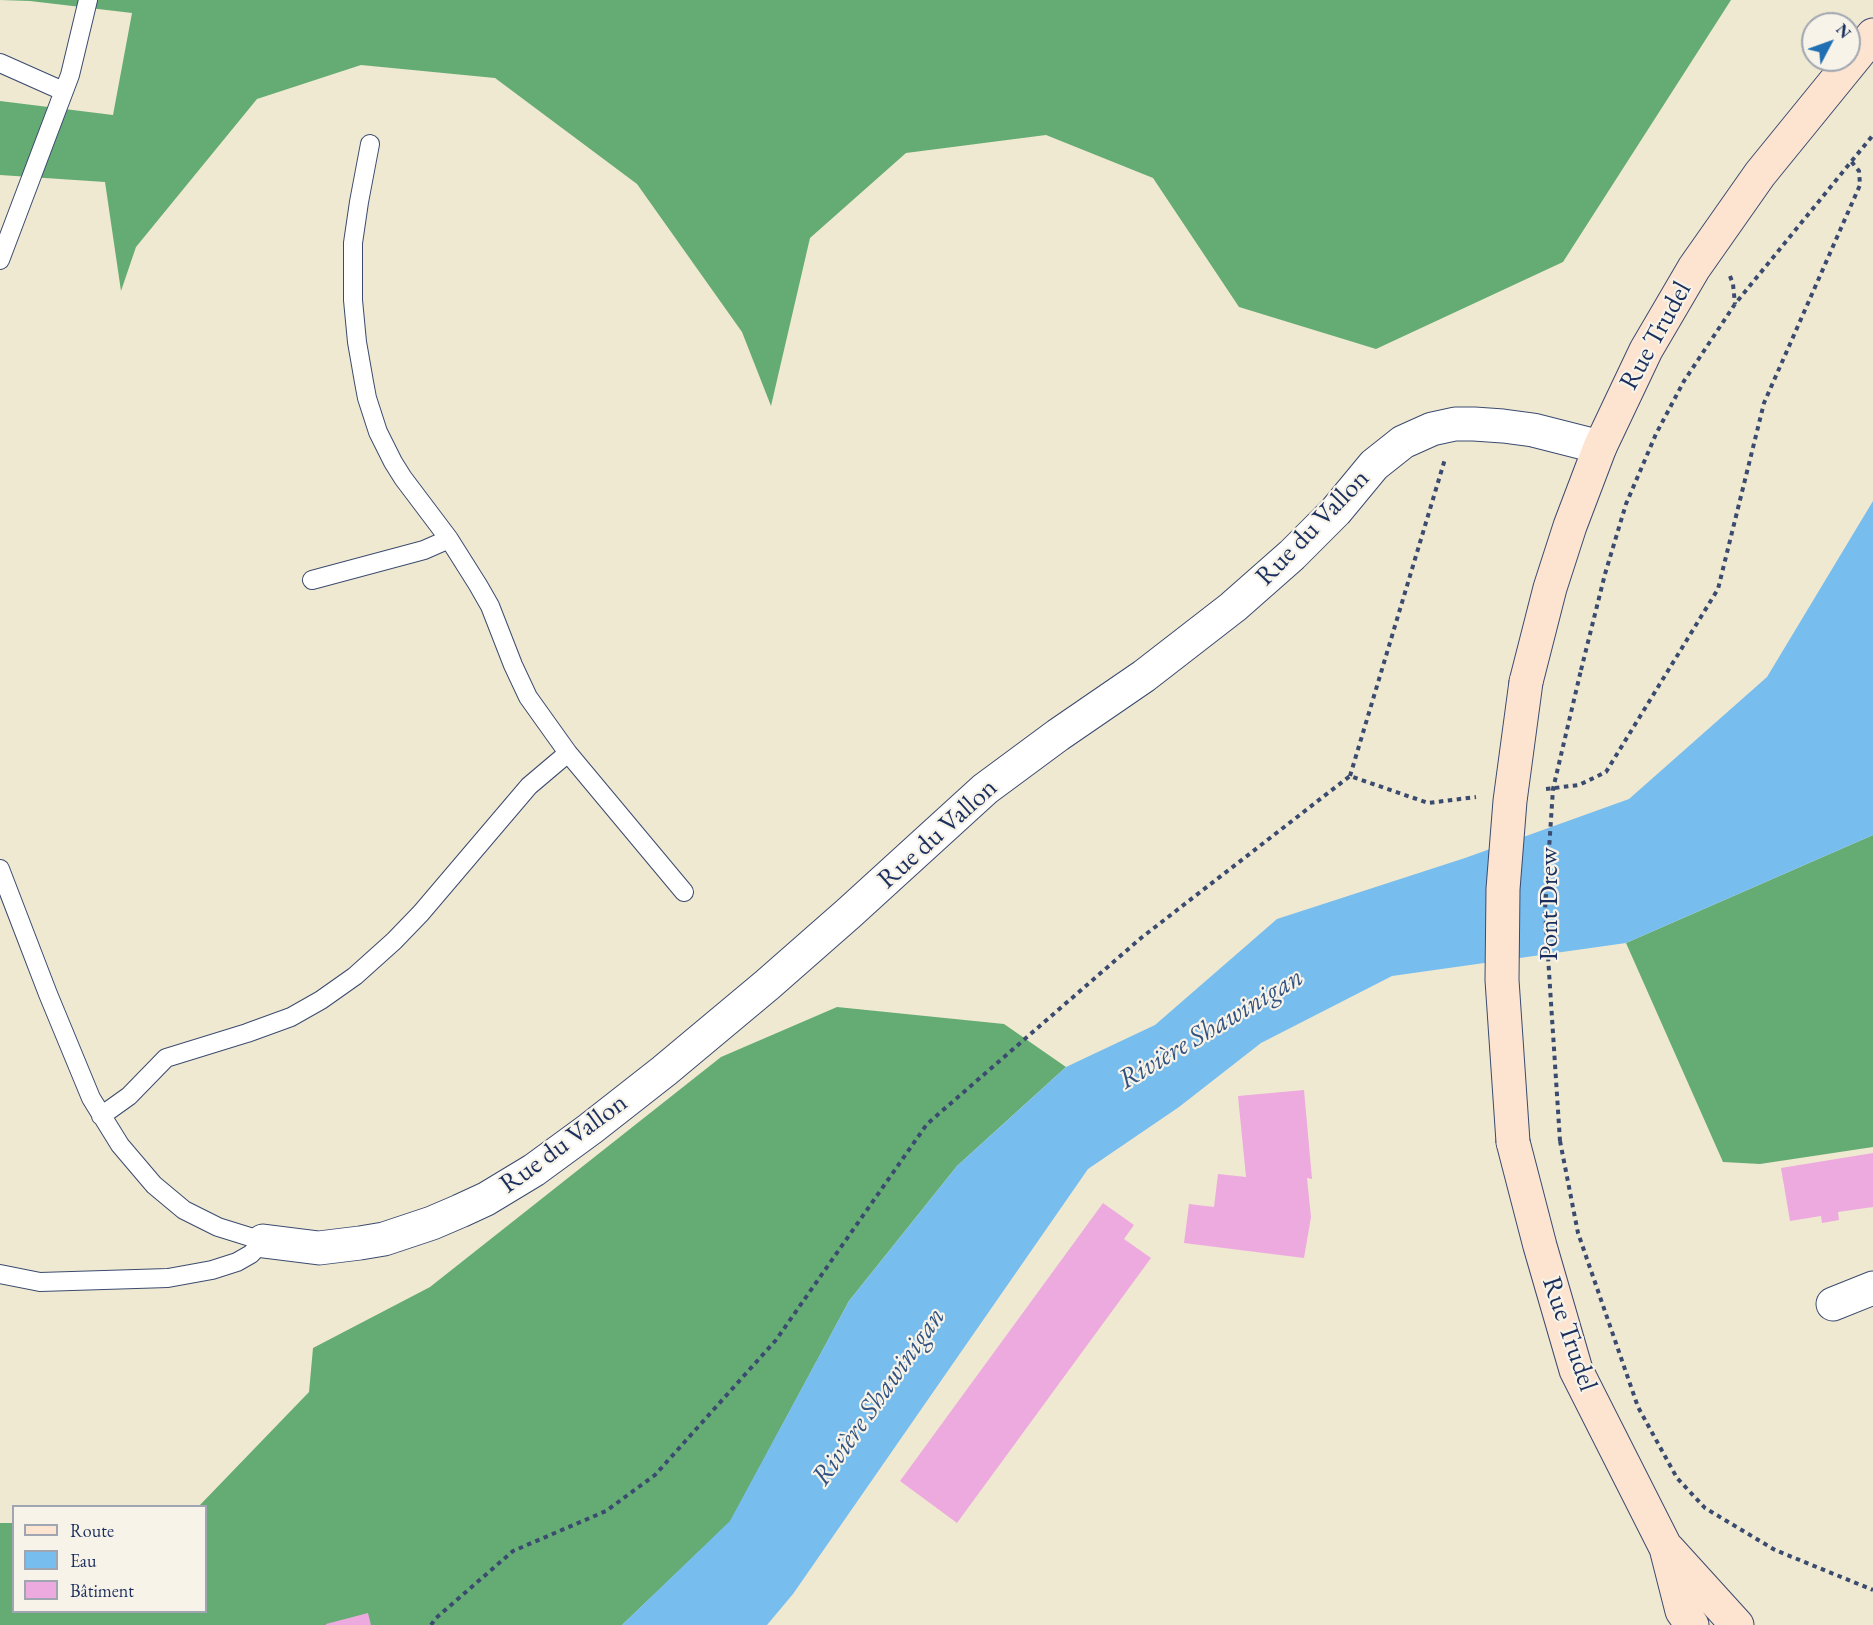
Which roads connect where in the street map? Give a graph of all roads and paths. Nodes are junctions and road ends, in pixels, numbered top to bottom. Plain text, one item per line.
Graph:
1 (88, 0) edge
2 (1873, 35) edge
3 (0, 63) edge
4 (63, 91) junction
5 (1873, 135) edge
6 (370, 144) dead end
7 (1851, 161) junction
8 (0, 260) edge
9 (1455, 424) junction
10 (1600, 447) junction
11 (449, 539) junction
12 (312, 580) dead end
13 (1581, 670) joint
14 (1526, 682) joint
15 (568, 753) junction
16 (1350, 776) junction
17 (1544, 789) dead end
18 (1486, 796) dead end
19 (0, 869) edge
20 (684, 892) dead end
21 (101, 1116) junction
22 (1513, 1142) joint
23 (263, 1241) junction
24 (0, 1274) edge
25 (1873, 1288) edge
26 (1833, 1304) dead end
27 (1666, 1548) junction
28 (1873, 1590) edge
29 (431, 1625) edge
30 (1692, 1625) edge
31 (1737, 1625) edge

1 - 4 lane
2 - 10 main road, Rue Trudel
3 - 4 lane
4 - 8 lane
5 - 7 path, Rue Trudel
6 - 11 lane
7 - 13 path, Rue Trudel
7 - 17 path
9 - 10 street, Rue du Vallon
9 - 16 path
9 - 23 street, Rue du Vallon
10 - 14 main road, Rue Trudel
11 - 12 lane
11 - 15 lane
13 - 28 path, Pont Drew, bridge
14 - 22 main road, Pont Drew, bridge
15 - 20 lane
15 - 21 lane
16 - 18 path
16 - 29 path
19 - 21 lane
21 - 23 lane
22 - 27 main road, Rue Trudel
23 - 24 lane
25 - 26 street
27 - 30 main road, Rue Trudel
27 - 31 main road, Rue Trudel

